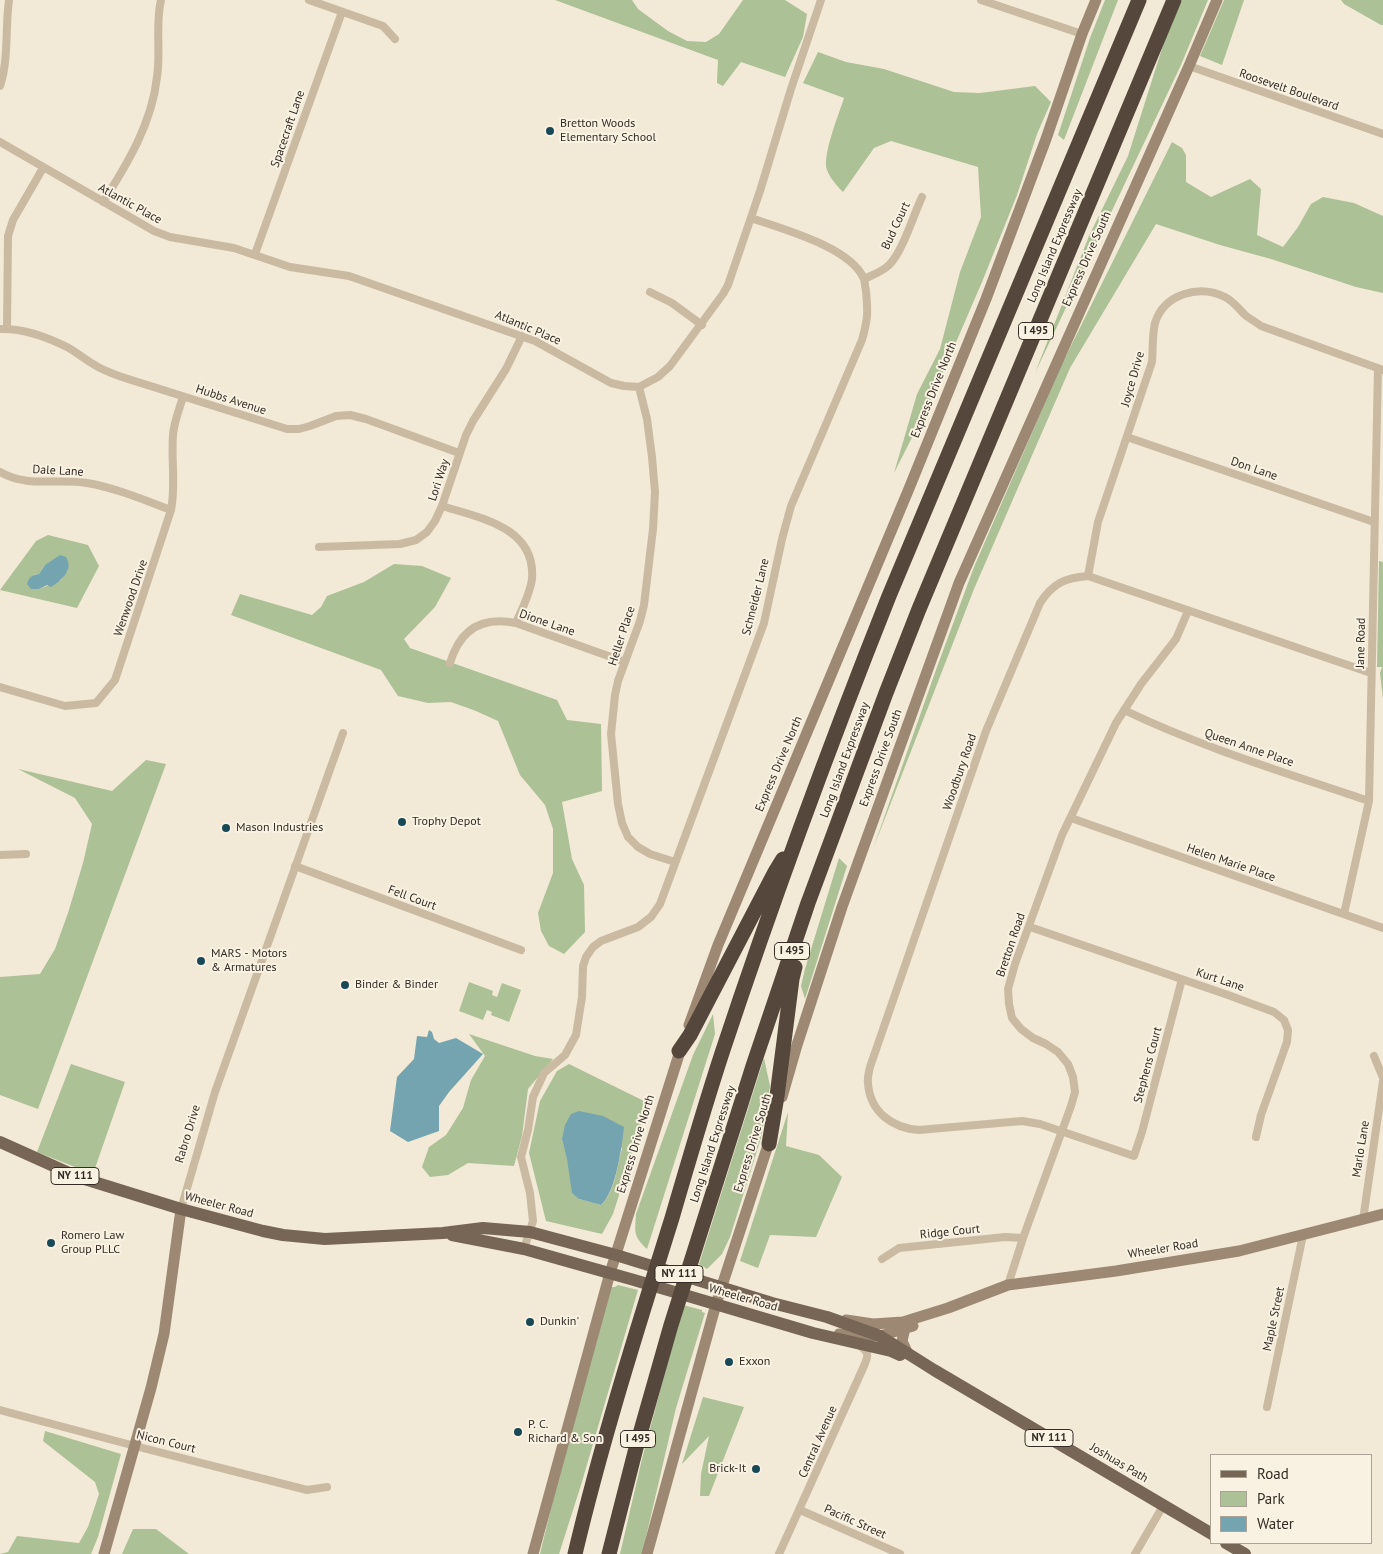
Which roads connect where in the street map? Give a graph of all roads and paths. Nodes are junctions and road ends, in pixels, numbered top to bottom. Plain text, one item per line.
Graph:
1 (9, 0) edge
2 (160, 0) edge
3 (309, 0) edge
4 (821, 0) edge
5 (981, 0) edge
6 (1096, 0) edge
7 (1139, 0) edge
8 (1174, 0) edge
9 (1217, 0) edge
10 (342, 12) junction
11 (1082, 34) junction
12 (395, 39) dead end
13 (1189, 66) junction
14 (0, 86) edge
15 (1383, 134) edge
16 (0, 142) edge
17 (44, 168) junction
18 (922, 197) dead end
19 (103, 202) junction
20 (751, 218) junction
21 (255, 254) junction
22 (864, 279) junction
23 (650, 292) dead end
24 (702, 325) junction
25 (3, 329) edge
26 (522, 336) junction
27 (1380, 369) edge
28 (639, 387) junction
29 (183, 397) junction
30 (1127, 437) junction
31 (459, 453) junction
32 (1, 476) edge
33 (442, 506) junction
34 (171, 510) junction
35 (1374, 522) junction
36 (319, 547) dead end
37 (1088, 576) junction
38 (1188, 611) junction
39 (516, 623) junction
40 (625, 662) junction
41 (450, 663) dead end
42 (1371, 673) junction
43 (0, 687) edge
44 (1124, 710) junction
45 (343, 733) dead end
46 (1370, 801) junction
47 (1071, 818) junction
48 (796, 839) junction
49 (26, 854) dead end
50 (0, 855) edge
51 (674, 862) junction
52 (295, 866) junction
53 (808, 903) junction
54 (1344, 914) junction
55 (1030, 927) junction
56 (1383, 928) edge
57 (522, 950) dead end
58 (1182, 979) junction
59 (679, 1050) junction
60 (1374, 1056) dead end
61 (1383, 1079) edge
62 (1061, 1132) junction
63 (1256, 1137) dead end
64 (0, 1142) edge
65 (769, 1144) junction
66 (1134, 1156) joint
67 (181, 1209) junction
68 (1383, 1214) edge
69 (1363, 1220) junction
70 (530, 1232) junction
71 (443, 1233) junction
72 (1303, 1235) junction
73 (1023, 1238) junction
74 (524, 1249) junction
75 (616, 1255) junction
76 (882, 1259) dead end
77 (610, 1273) junction
78 (1008, 1284) junction
79 (722, 1287) junction
80 (716, 1304) junction
81 (948, 1308) junction
82 (827, 1318) junction
83 (766, 1319) junction
84 (905, 1328) junction
85 (880, 1336) junction
86 (854, 1342) junction
87 (908, 1354) junction
88 (934, 1370) junction
89 (1268, 1407) dead end
90 (0, 1410) edge
91 (134, 1446) junction
92 (327, 1487) dead end
93 (1163, 1506) junction
94 (585, 1509) junction
95 (800, 1510) junction
96 (1210, 1533) edge
97 (1228, 1544) edge
98 (104, 1554) edge
99 (533, 1554) edge
100 (564, 1554) edge
101 (575, 1554) edge
102 (609, 1554) edge
103 (647, 1554) edge
104 (779, 1554) edge
105 (900, 1554) edge
106 (1135, 1554) edge
107 (1245, 1554) edge

1 - 14 street
2 - 19 street
3 - 10 street
4 - 20 street
5 - 11 street
6 - 11 main road, Express Drive North
7 - 48 highway, Long Island Expressway / I 495
8 - 53 highway, Long Island Expressway / I 495
9 - 13 main road, Express Drive South
10 - 12 street
10 - 21 street, Spacecraft Lane
11 - 59 main road, Express Drive North
13 - 15 street, Roosevelt Boulevard
13 - 65 main road, Express Drive South
16 - 17 street, Atlantic Place
17 - 19 street, Atlantic Place
17 - 25 street
18 - 22 street, Bud Court
19 - 21 street, Atlantic Place
20 - 22 street
20 - 24 street
21 - 26 street, Atlantic Place
22 - 51 street, Schneider Lane
23 - 24 street
24 - 28 street
25 - 29 street, Hubbs Avenue
26 - 28 street, Atlantic Place
26 - 31 street, Lori Way
27 - 30 street, Joyce Drive
27 - 35 street, Jane Road
28 - 40 street, Heller Place
29 - 31 street, Hubbs Avenue
29 - 34 street, Wenwood Drive
30 - 35 street, Don Lane
30 - 37 street, Joyce Drive
31 - 33 street, Lori Way
32 - 34 street, Dale Lane
33 - 36 street, Lori Way
33 - 39 street
34 - 43 street, Wenwood Drive
35 - 42 street, Jane Road
37 - 38 street
37 - 62 street, Woodbury Road
38 - 42 street
38 - 44 street, Bretton Road
39 - 40 street, Dione Lane
39 - 41 street, Dione Lane
40 - 51 street, Heller Place
42 - 46 street, Jane Road
44 - 46 street, Queen Anne Place
44 - 47 street, Bretton Road
45 - 52 street, Rabro Drive
46 - 54 street, Jane Road
47 - 54 street, Helen Marie Place
47 - 55 street, Bretton Road
48 - 59 highway
48 - 94 highway, Long Island Expressway / I 495
49 - 50 street
51 - 70 street, Schneider Lane
52 - 57 street, Fell Court
52 - 67 street, Rabro Drive
53 - 65 highway
53 - 102 highway, Long Island Expressway / I 495
54 - 56 street, Helen Marie Place
55 - 58 street, Kurt Lane
55 - 62 street, Bretton Road
58 - 63 street, Kurt Lane
58 - 66 street, Stephens Court
59 - 75 main road, Express Drive North
60 - 61 street, Marlo Lane
61 - 69 street, Marlo Lane
62 - 66 street, Woodbury Road
62 - 73 street, Bretton Road
64 - 67 main road, Wheeler Road / NY 111
65 - 79 main road, Express Drive South
67 - 71 main road, Wheeler Road / NY 111
67 - 91 main road, Rabro Drive
68 - 69 main road, Wheeler Road
69 - 72 main road, Wheeler Road
70 - 71 main road, Wheeler Road / NY 111
70 - 74 street, Schneider Lane
70 - 75 main road, Wheeler Road / NY 111
71 - 74 main road, Wheeler Road / NY 111
72 - 78 main road, Wheeler Road
72 - 89 street, Maple Street
73 - 76 street, Ridge Court
73 - 78 street, Bretton Road
74 - 77 main road, Wheeler Road / NY 111
75 - 77 main road, Express Drive North
75 - 79 main road, Wheeler Road / NY 111
77 - 80 main road, Wheeler Road / NY 111
77 - 99 main road, Express Drive North
78 - 81 main road, Wheeler Road
79 - 80 main road, Express Drive South
79 - 82 main road, Wheeler Road / NY 111
80 - 83 main road, Wheeler Road / NY 111
80 - 103 main road, Express Drive South
81 - 82 main road, Wheeler Road
81 - 84 main road, Wheeler Road
82 - 85 main road, Joshuas Path / NY 111
83 - 85 main road, Wheeler Road
83 - 86 main road, Joshuas Path / NY 111
84 - 85 main road, Wheeler Road
84 - 87 main road
85 - 87 main road, Joshuas Path / NY 111
86 - 88 main road, Joshuas Path / NY 111
86 - 95 street, Central Avenue
87 - 88 main road, Joshuas Path / NY 111
88 - 93 main road, Joshuas Path / NY 111
90 - 91 street, Nicon Court
91 - 92 street, Nicon Court
91 - 98 main road, Rabro Drive
93 - 96 main road, Joshuas Path / NY 111
93 - 106 street
94 - 100 highway
94 - 101 highway, Long Island Expressway / I 495
95 - 104 street, Central Avenue
95 - 105 street, Pacific Street
97 - 107 main road

